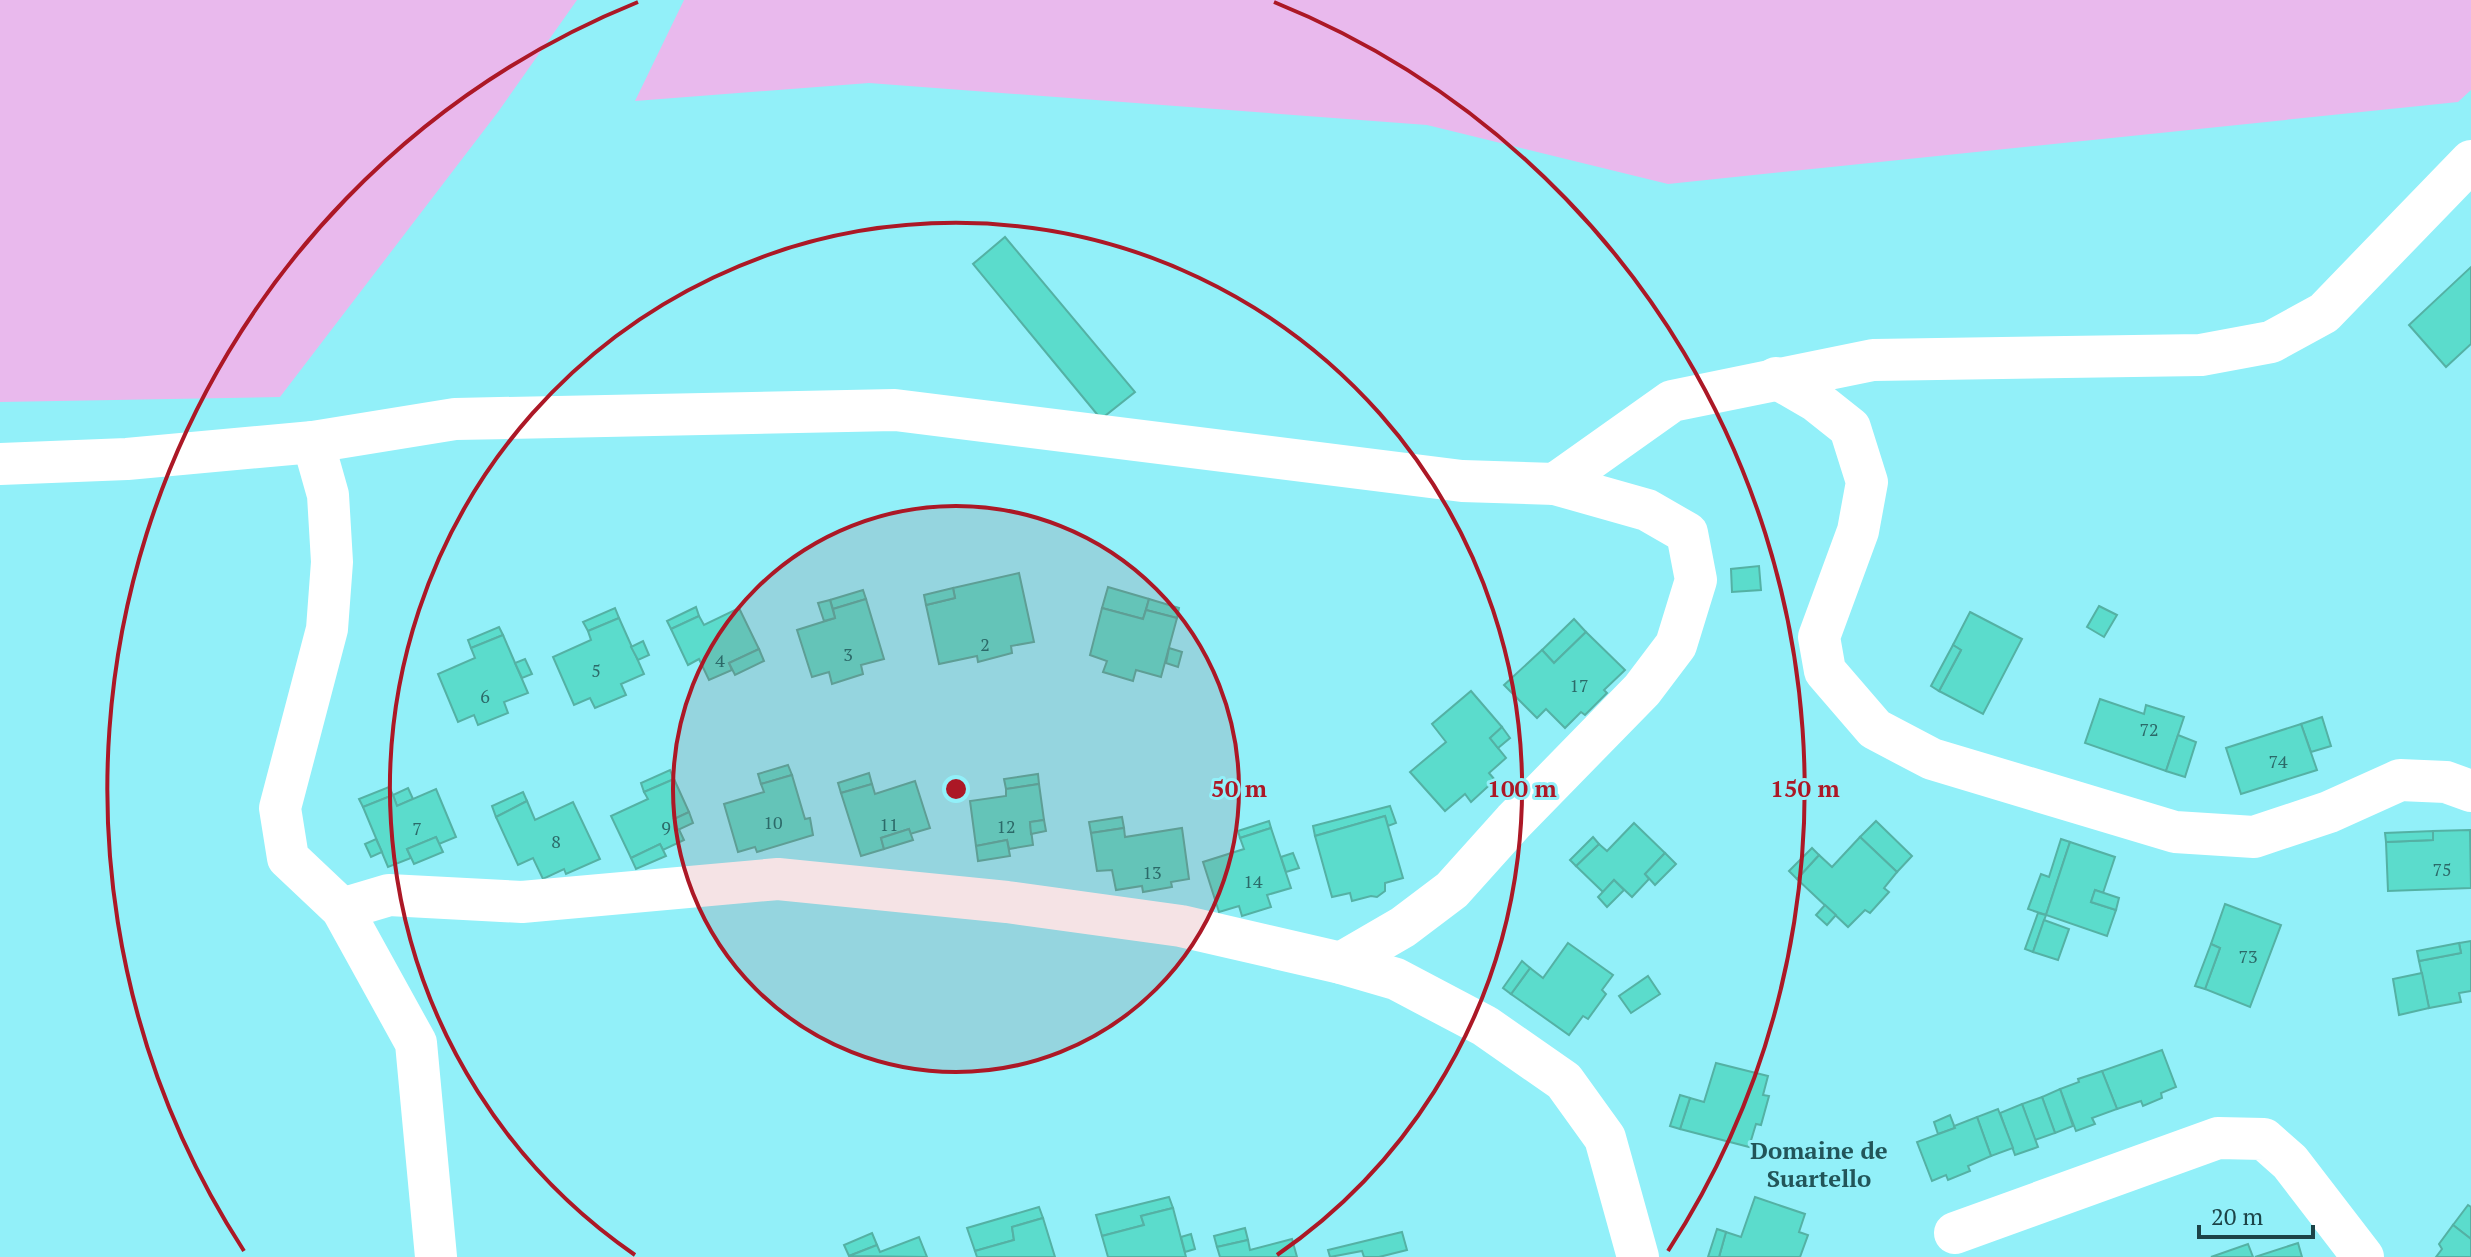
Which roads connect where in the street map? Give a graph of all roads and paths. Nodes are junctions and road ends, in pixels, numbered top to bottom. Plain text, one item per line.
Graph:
1 (2462, 185) edge
2 (1776, 378) junction
3 (313, 442) junction
4 (0, 464) edge
5 (1555, 484) junction
6 (2471, 791) edge
7 (342, 909) junction
8 (1341, 963) junction
9 (1955, 1233) dead end
10 (436, 1257) edge
11 (1638, 1257) edge
12 (2363, 1257) edge

1 - 2 street
2 - 5 street
2 - 6 street
3 - 4 street
3 - 5 street
3 - 7 street
5 - 8 street
7 - 8 street
7 - 10 street
8 - 11 street
9 - 12 street

